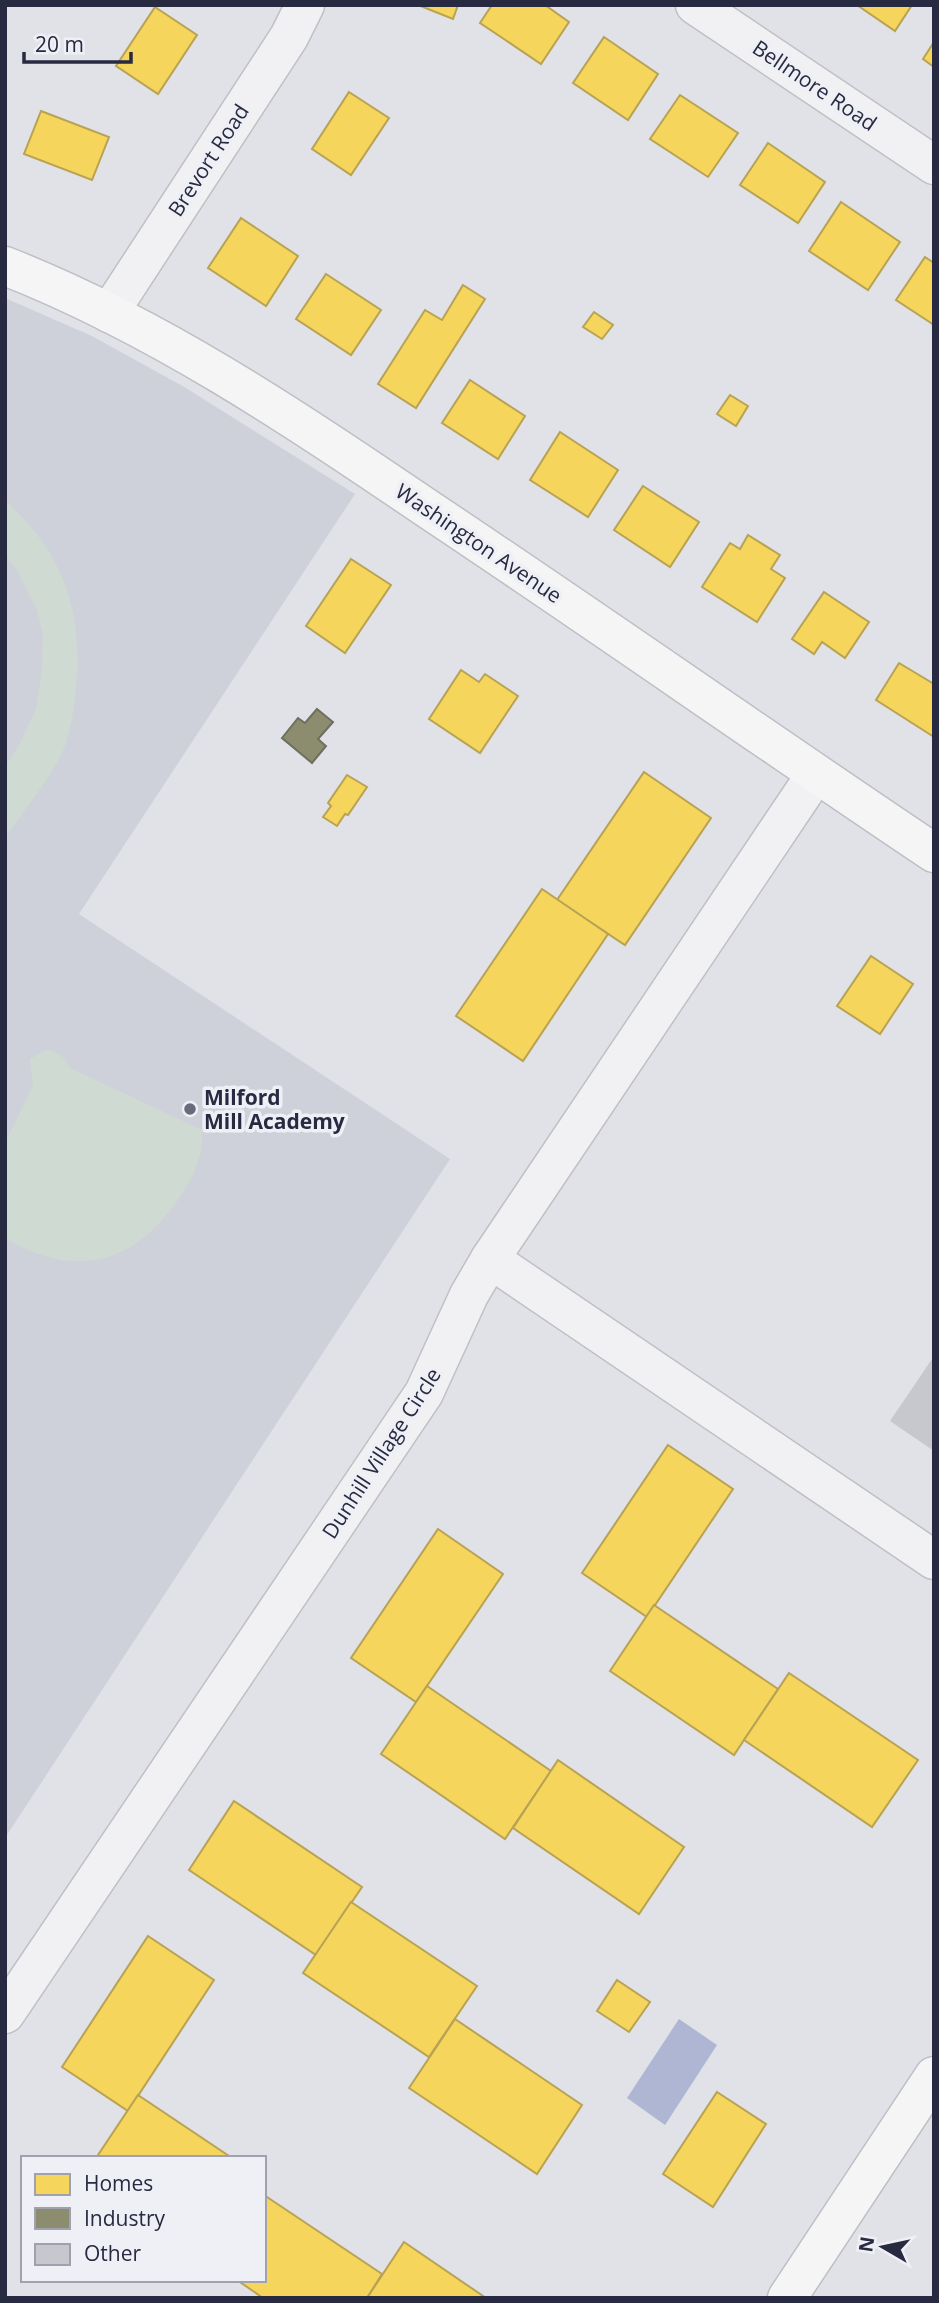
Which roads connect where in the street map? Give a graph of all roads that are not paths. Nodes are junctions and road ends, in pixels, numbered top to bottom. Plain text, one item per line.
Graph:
1 (304, 5) edge
2 (695, 5) edge
3 (934, 165) edge
4 (5, 266) edge
5 (109, 313) junction
6 (816, 774) junction
7 (934, 853) edge
8 (490, 1259) junction
9 (934, 1560) edge
10 (5, 2014) edge
11 (934, 2076) edge
12 (787, 2298) edge

1 - 5 street, Brevort Road
2 - 3 street, Bellmore Road
4 - 5 main road, Washington Avenue
5 - 6 main road, Washington Avenue
6 - 7 main road, Washington Avenue
6 - 8 street, Dunhill Village Circle
8 - 9 street
8 - 10 street, Dunhill Village Circle
11 - 12 main road

